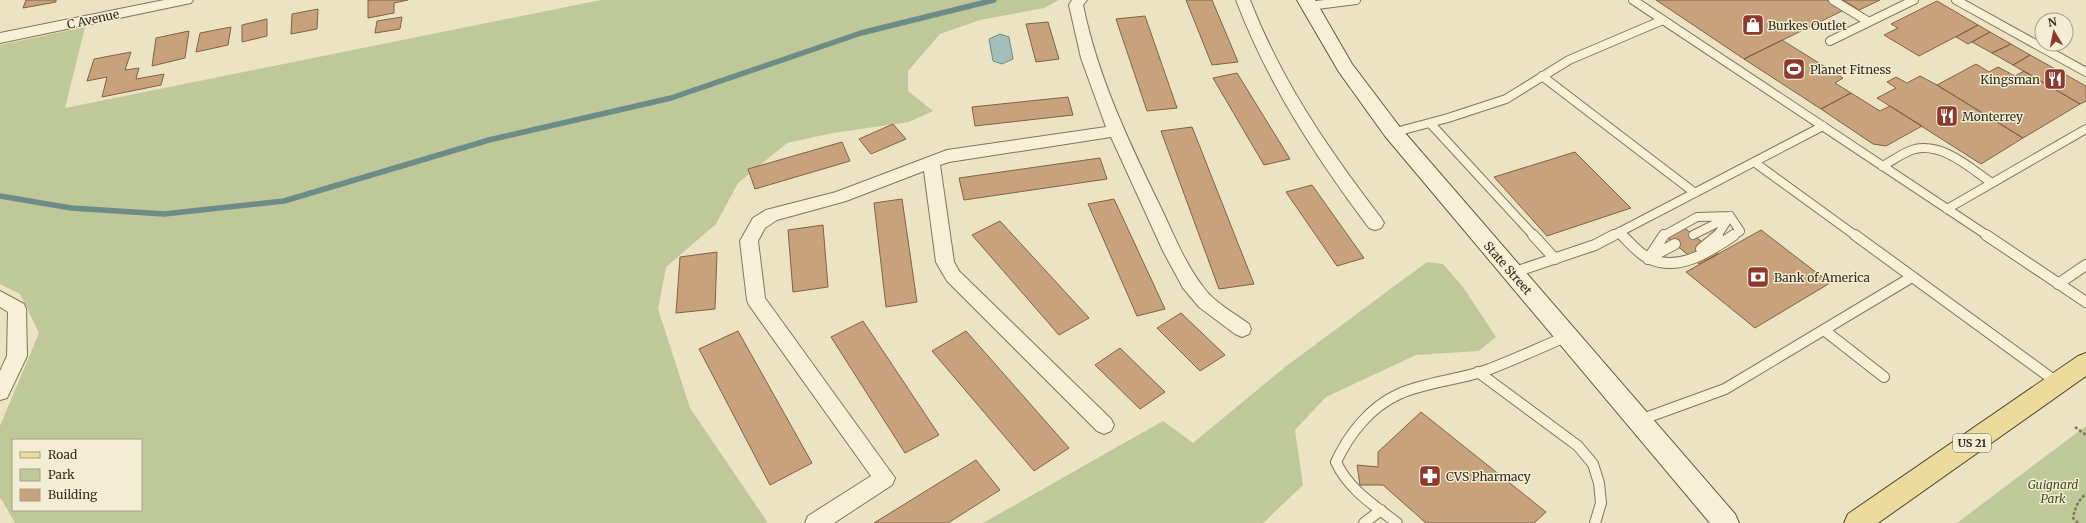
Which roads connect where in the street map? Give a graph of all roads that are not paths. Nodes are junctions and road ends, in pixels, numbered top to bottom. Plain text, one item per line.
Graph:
1 (186, 0) edge
2 (1080, 0) edge
3 (1243, 0) edge
4 (1356, 0) edge
5 (1633, 0) edge
6 (1833, 0) edge
7 (1914, 0) edge
8 (1956, 0) edge
9 (1307, 3) edge
10 (1663, 20) junction
11 (1869, 22) junction
12 (0, 38) edge
13 (1830, 41) dead end
14 (2086, 72) edge
15 (1542, 76) junction
16 (1430, 123) junction
17 (1823, 126) junction
18 (2086, 129) edge
19 (1116, 131) junction
20 (1392, 133) junction
21 (1754, 162) junction
22 (931, 163) junction
23 (1882, 166) junction
24 (1992, 183) junction
25 (1695, 193) junction
26 (1947, 210) junction
27 (1730, 216) junction
28 (1376, 223) dead end
29 (1619, 232) junction
30 (1693, 235) dead end
31 (1675, 244) dead end
32 (1555, 259) junction
33 (1648, 259) junction
34 (2086, 265) edge
35 (1512, 274) junction
36 (1912, 277) junction
37 (2058, 284) junction
38 (0, 298) edge
39 (2086, 302) edge
40 (1242, 329) dead end
41 (1824, 330) junction
42 (1568, 336) junction
43 (2086, 362) edge
44 (1478, 372) junction
45 (1884, 377) dead end
46 (2058, 383) junction
47 (0, 392) edge
48 (1640, 420) junction
49 (1104, 425) dead end
50 (1381, 510) junction
51 (816, 523) edge
52 (1364, 523) edge
53 (1397, 523) edge
54 (1595, 523) edge
55 (1726, 523) edge
56 (1857, 523) edge

1 - 12 street, C Avenue
2 - 19 street
3 - 28 street
4 - 9 lane
5 - 10 lane
6 - 11 lane
7 - 11 lane
8 - 14 lane
9 - 20 main road, State Street
10 - 15 lane
10 - 17 lane
11 - 13 lane
15 - 16 lane
15 - 25 lane
16 - 20 lane
16 - 32 lane
17 - 21 lane
17 - 23 lane
18 - 24 lane
19 - 22 street
19 - 40 street
20 - 35 main road, State Street
21 - 25 lane
21 - 36 lane
22 - 49 street
22 - 51 street
23 - 24 lane
23 - 26 lane
24 - 26 lane
25 - 29 lane
26 - 37 lane
27 - 30 lane
27 - 33 lane
27 - 33 lane
27 - 33 lane
29 - 32 lane
29 - 33 lane
31 - 33 lane
32 - 35 lane
34 - 37 lane
35 - 42 main road, State Street
36 - 41 lane
36 - 46 lane
37 - 39 lane
38 - 47 street
41 - 45 lane
41 - 48 lane
42 - 44 lane
42 - 48 main road, State Street
43 - 46 main road, US 21
44 - 50 lane
44 - 54 lane
46 - 56 main road, US 21
48 - 55 main road, State Street
50 - 52 lane
50 - 53 lane

